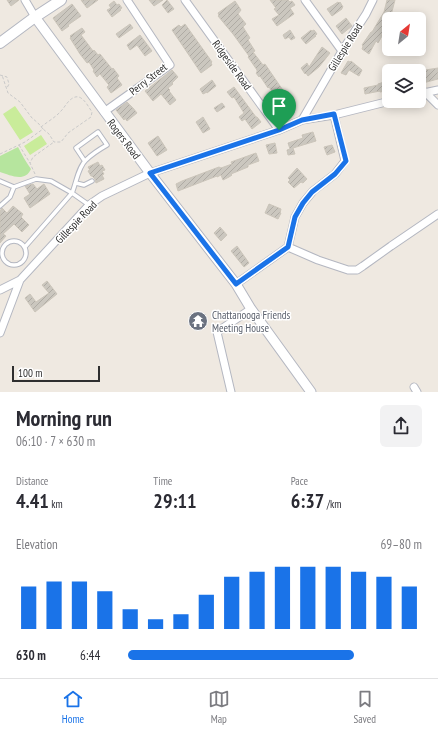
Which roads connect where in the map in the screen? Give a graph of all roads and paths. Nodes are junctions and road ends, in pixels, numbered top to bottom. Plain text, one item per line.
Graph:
1 (25, 0) edge
2 (61, 0) edge
3 (127, 0) edge
4 (185, 0) edge
5 (305, 0) edge
6 (373, 0) edge
7 (35, 18) junction
8 (0, 43) edge
9 (342, 51) junction
10 (1, 75) edge
11 (7, 88) junction
12 (438, 90) edge
13 (426, 92) edge
14 (426, 96) edge
15 (382, 103) edge
16 (438, 105) edge
17 (104, 112) junction
18 (334, 114) junction
19 (302, 120) junction
20 (41, 126) junction
21 (43, 129) junction
22 (279, 130) junction
23 (54, 142) junction
24 (19, 145) junction
25 (0, 154) edge
26 (84, 160) junction
27 (30, 163) junction
28 (150, 173) junction
29 (36, 179) junction
30 (0, 181) edge
31 (92, 181) dead end
32 (76, 183) junction
33 (14, 187) junction
34 (72, 193) junction
35 (89, 205) junction
36 (0, 206) edge
37 (438, 214) edge
38 (25, 247) junction
39 (288, 247) junction
40 (20, 280) junction
41 (236, 284) junction
42 (0, 290) edge
43 (250, 309) junction
44 (0, 332) edge
45 (231, 392) edge
46 (311, 392) edge

1 - 7 street, Rogers Road
2 - 7 main road
3 - 17 street, Perry Street
4 - 22 street, Ridgeside Road
5 - 9 street
6 - 9 street, Gillespie Road
7 - 8 main road
7 - 17 street, Rogers Road
9 - 19 street, Gillespie Road
10 - 11 path
10 - 11 path
11 - 20 path
12 - 13 street
14 - 16 street
15 - 18 street
17 - 28 street, Rogers Road
18 - 19 street
18 - 39 street
19 - 22 street, Gillespie Road
20 - 21 path
20 - 23 path
21 - 23 path
21 - 24 path
22 - 28 street, Gillespie Road
23 - 27 path
24 - 25 path
24 - 27 path
26 - 26 lane
26 - 32 lane
27 - 29 path
28 - 35 street, Gillespie Road
28 - 41 street, Rogers Road
29 - 33 lane
29 - 34 lane
30 - 33 lane
31 - 32 lane
32 - 34 lane
33 - 36 lane
34 - 35 lane
34 - 38 lane
35 - 40 street, Gillespie Road
37 - 39 street
38 - 38 lane
39 - 41 street
40 - 42 street, Gillespie Road
40 - 44 street
41 - 43 street, Rogers Road
43 - 45 street
43 - 46 street, Rogers Road

